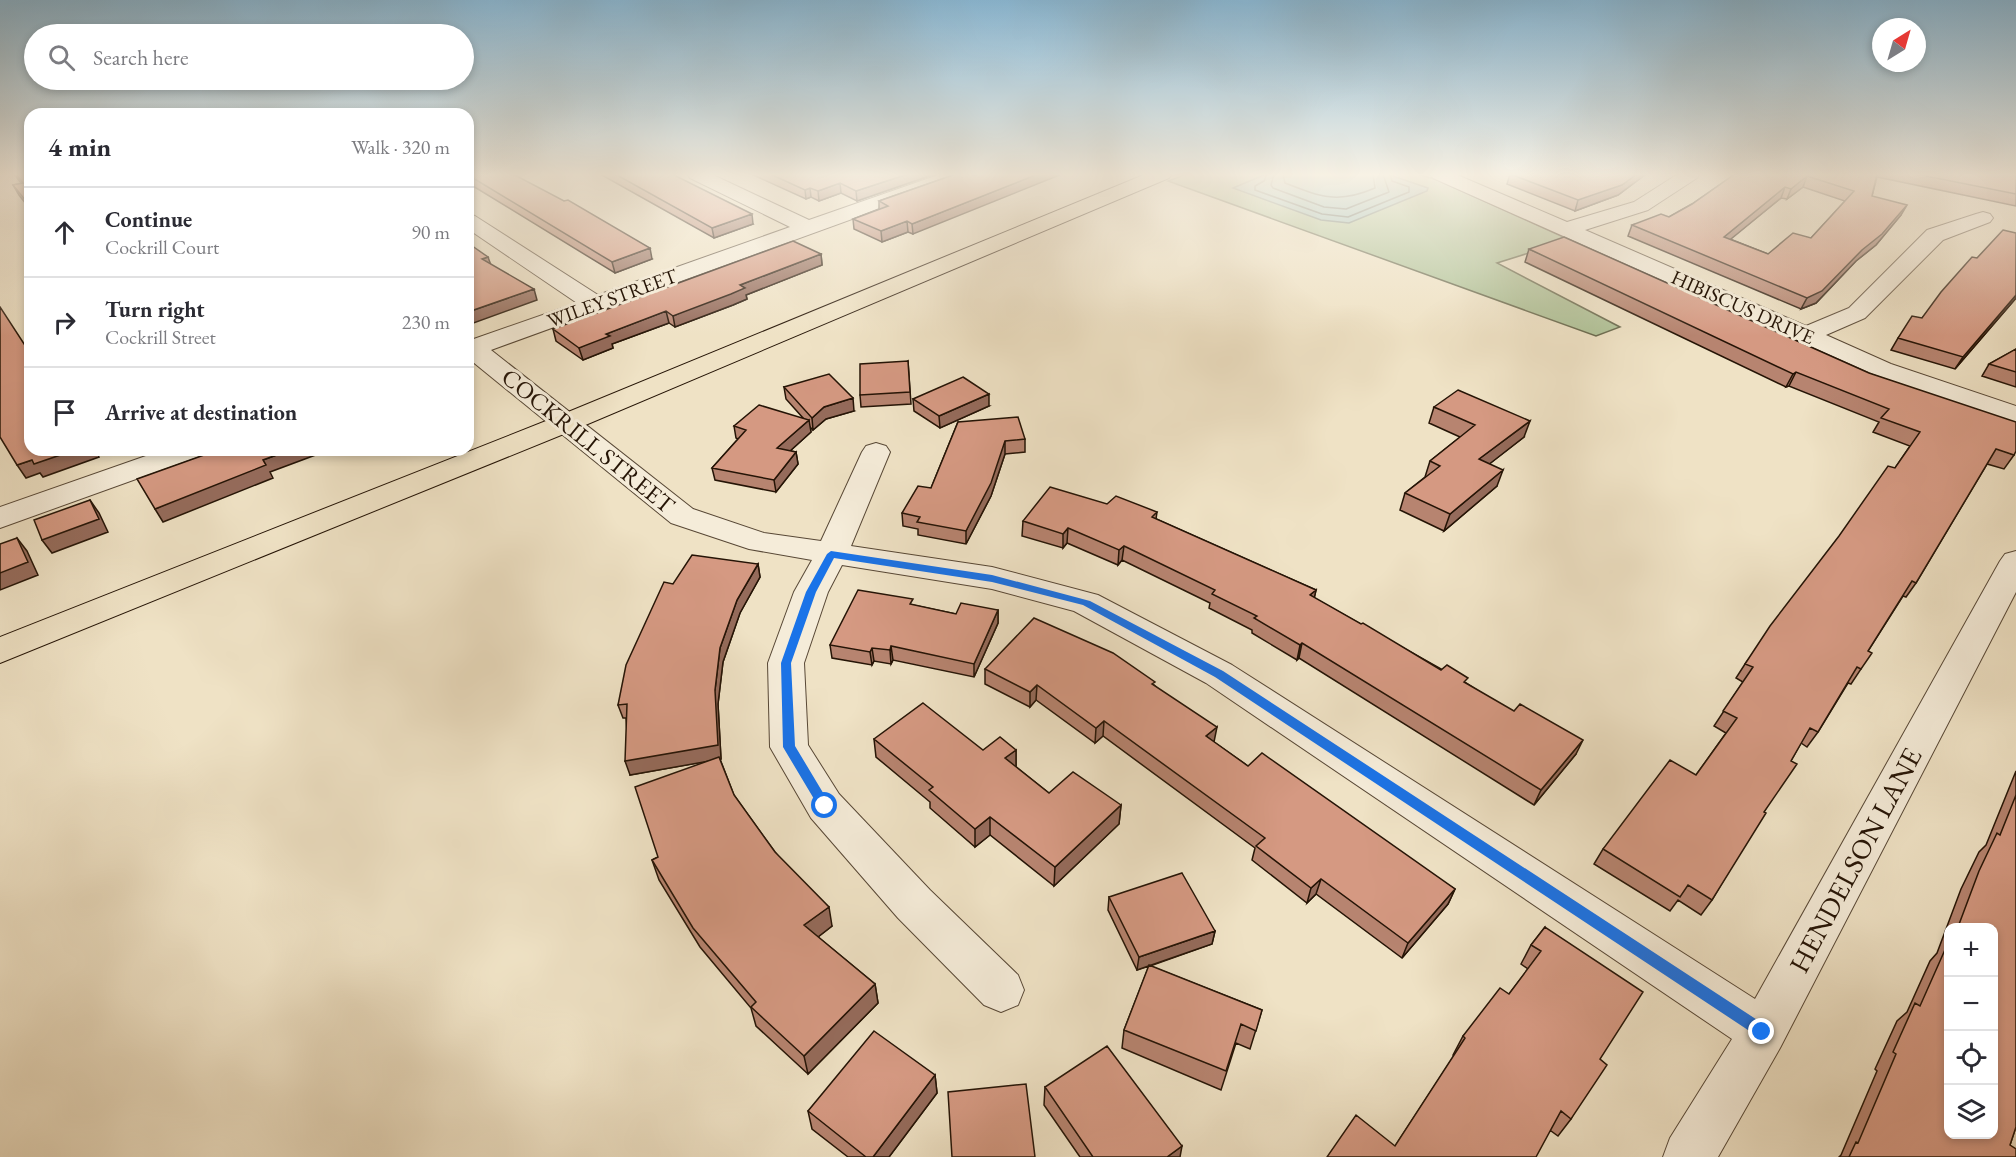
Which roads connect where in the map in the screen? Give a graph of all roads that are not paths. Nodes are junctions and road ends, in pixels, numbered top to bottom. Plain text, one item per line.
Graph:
1 (480, 228) edge
2 (808, 228) edge
3 (1033, 228) edge
4 (1570, 228) edge
5 (1955, 228) edge
6 (1567, 229) joint
7 (594, 304) junction
8 (1806, 335) junction
9 (474, 348) edge
10 (474, 352) edge
11 (2016, 415) edge
12 (566, 423) junction
13 (876, 452) dead end
14 (173, 456) edge
15 (0, 518) edge
16 (831, 554) junction
17 (2016, 561) edge
18 (0, 651) edge
19 (1001, 990) dead end
20 (1762, 1032) junction
21 (1689, 1157) edge

1 - 7 street
2 - 7 street, WILEY STREET
3 - 12 main road
4 - 6 street
5 - 8 street
6 - 8 street, HIBISCUS DRIVE
7 - 9 street, WILEY STREET
8 - 11 street, HIBISCUS DRIVE
10 - 12 street, COCKRILL STREET
12 - 16 street, COCKRILL STREET
12 - 18 main road
13 - 16 street
14 - 15 street
16 - 19 street
16 - 20 street, COCKRILL STREET
17 - 20 street, HENDELSON LANE
20 - 21 street, HENDELSON LANE

